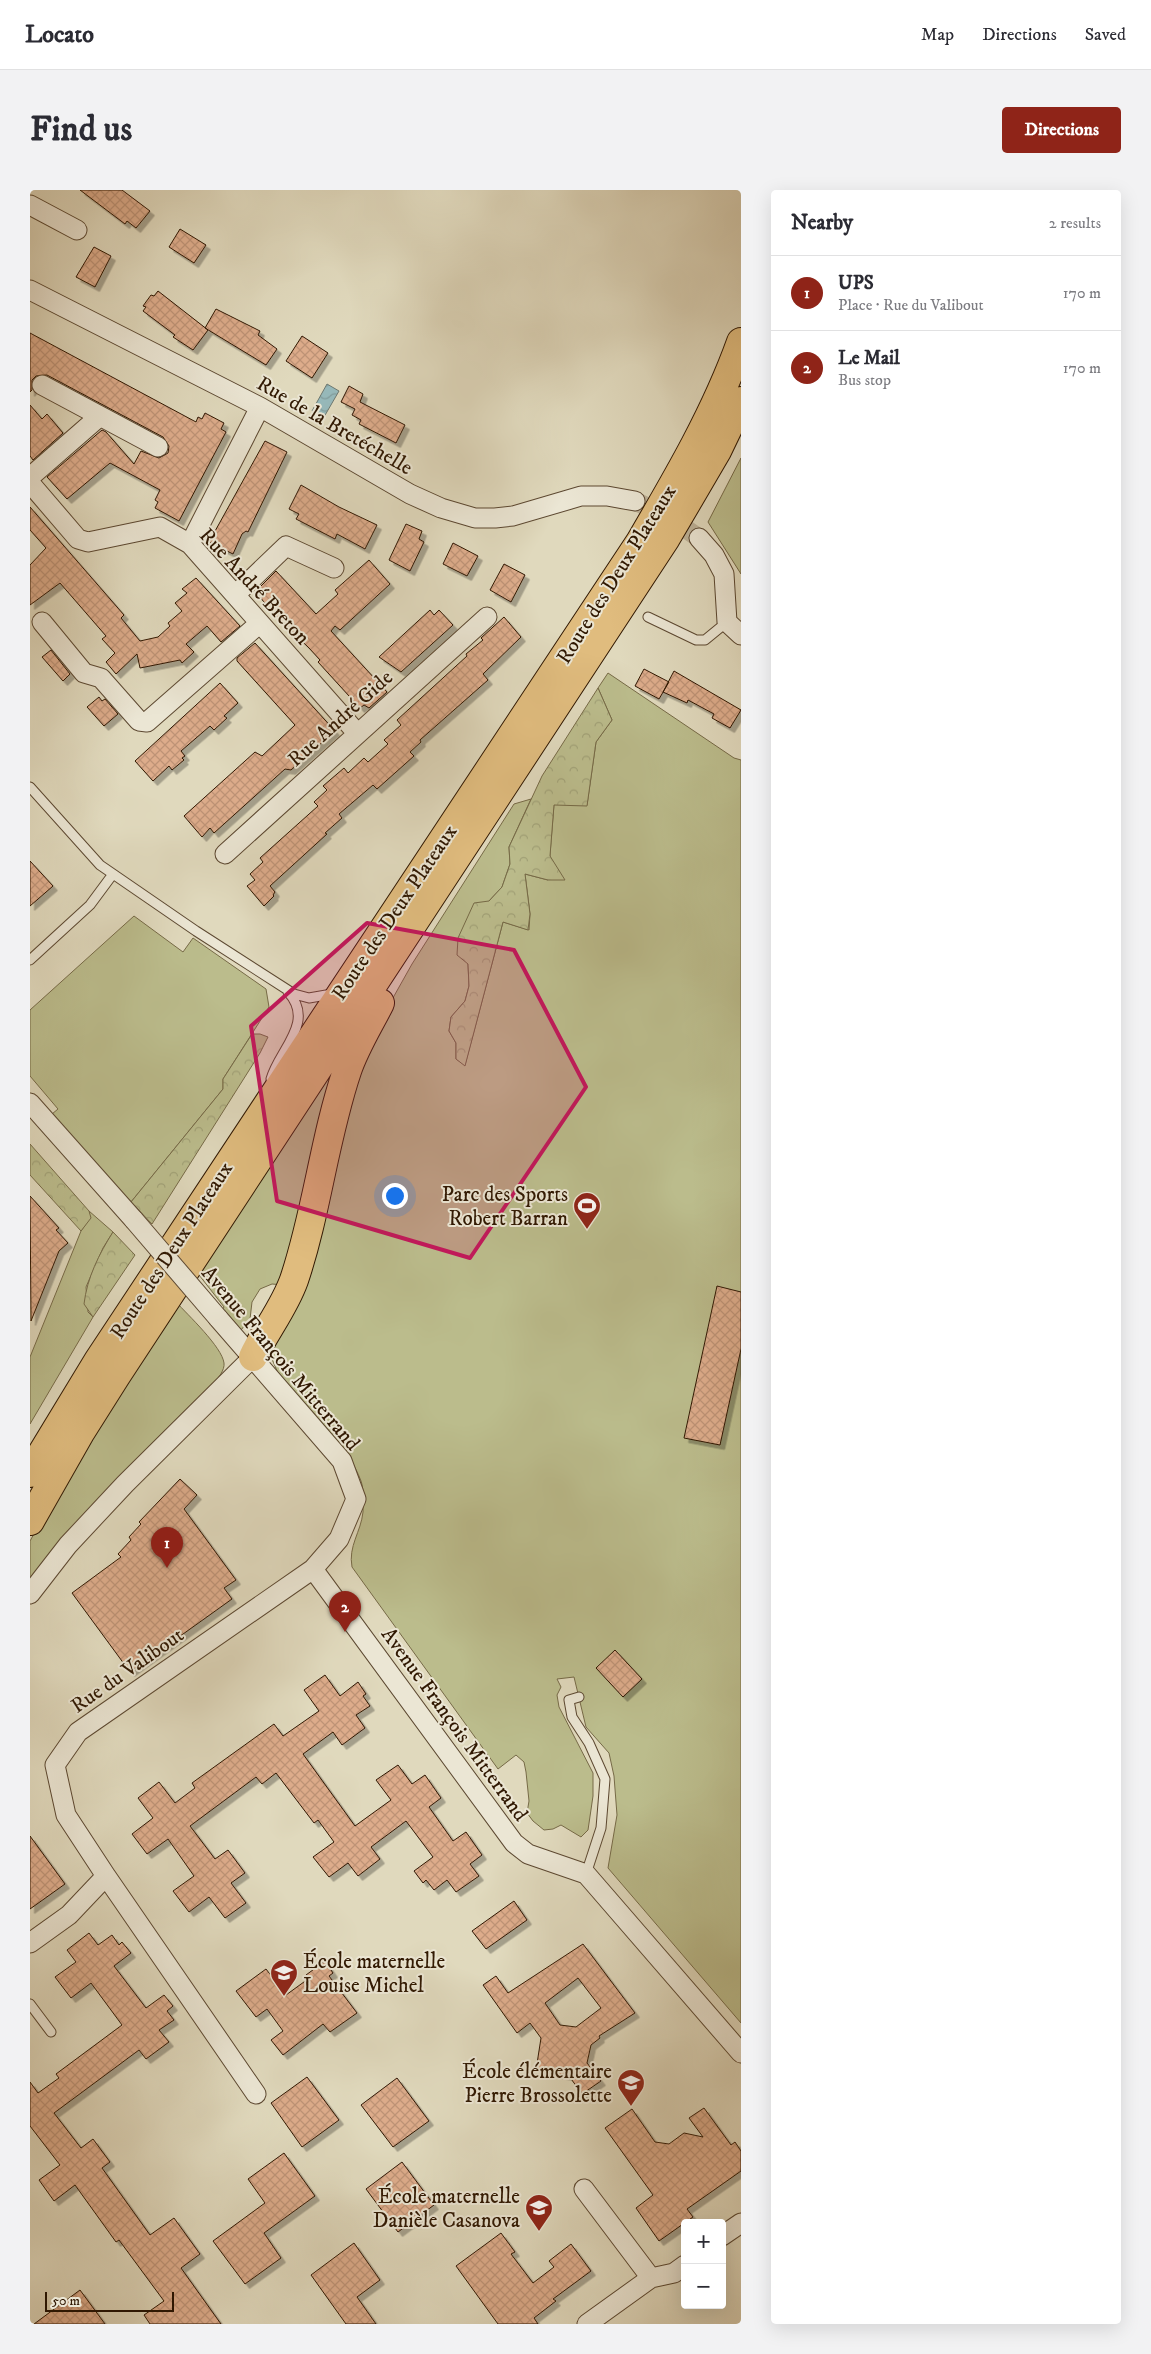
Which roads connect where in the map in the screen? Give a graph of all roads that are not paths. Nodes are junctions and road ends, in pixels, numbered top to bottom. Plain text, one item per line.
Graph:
1 (30, 204) edge
2 (77, 230) dead end
3 (30, 290) edge
4 (741, 342) edge
5 (42, 385) dead end
6 (741, 401) edge
7 (260, 407) junction
8 (100, 416) junction
9 (158, 447) dead end
10 (30, 477) edge
11 (30, 483) edge
12 (635, 501) tunnel mouth
13 (699, 538) tunnel mouth
14 (190, 544) junction
15 (334, 568) dead end
16 (235, 595) junction
17 (487, 617) dead end
18 (648, 617) dead end
19 (42, 622) dead end
20 (727, 622) junction
21 (260, 623) junction
22 (741, 635) edge
23 (357, 733) junction
24 (30, 787) edge
25 (225, 854) dead end
26 (113, 874) junction
27 (397, 948) junction
28 (30, 960) edge
29 (344, 987) junction
30 (284, 988) junction
31 (30, 1103) edge
32 (264, 1109) junction
33 (253, 1357) junction
34 (30, 1473) edge
35 (30, 1521) edge
36 (313, 1570) junction
37 (30, 1594) edge
38 (579, 1697) dead end
39 (586, 1874) junction
40 (106, 1876) junction
41 (30, 1944) edge
42 (30, 2004) edge
43 (51, 2032) dead end
44 (741, 2053) edge
45 (256, 2094) dead end
46 (584, 2189) dead end
47 (741, 2223) edge
48 (726, 2233) edge
49 (681, 2268) edge
50 (651, 2278) junction
51 (587, 2324) edge

1 - 2 street
3 - 7 street, Rue de la Bretéchelle
4 - 29 main road, Route des Deux Plateaux
5 - 8 street
6 - 27 main road, Route des Deux Plateaux
7 - 12 street, Rue de la Bretéchelle
7 - 14 street
8 - 9 street
8 - 10 street
11 - 14 street, Rue André Breton
13 - 20 street
14 - 16 street, Rue André Breton
15 - 16 street
16 - 21 street, Rue André Breton
17 - 23 street, Rue André Gide
18 - 20 lane
19 - 21 street
20 - 22 street
21 - 23 street, Rue André Breton
23 - 25 street, Rue André Gide
24 - 26 lane
26 - 28 lane
26 - 30 lane
27 - 33 main road
27 - 35 main road, Route des Deux Plateaux
29 - 30 lane
29 - 32 main road, Route des Deux Plateaux
30 - 32 lane
31 - 33 street, Avenue François Mitterrand, bridge
32 - 34 main road, Route des Deux Plateaux
33 - 36 street, Avenue François Mitterrand
33 - 37 street
36 - 39 street, Avenue François Mitterrand
36 - 40 street, Rue du Valibout
38 - 39 lane
39 - 44 street
40 - 41 street
40 - 45 street, Rue du Valibout
42 - 43 lane
46 - 50 street
47 - 48 street
49 - 50 street
50 - 51 street

